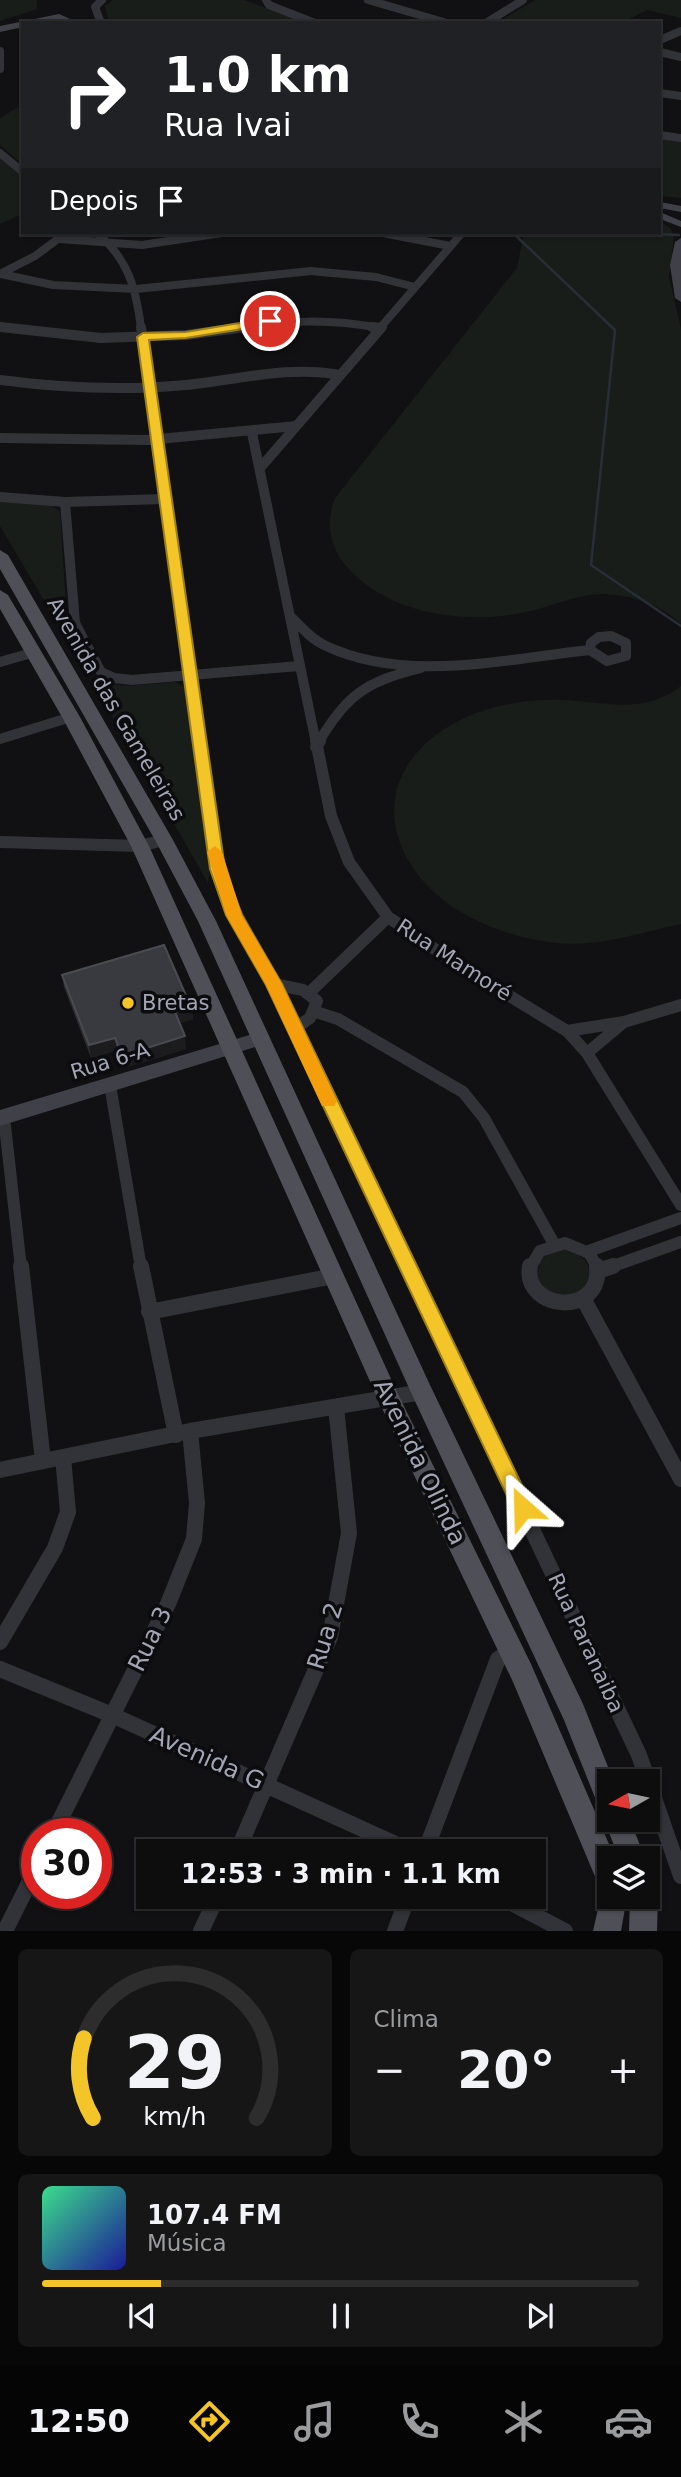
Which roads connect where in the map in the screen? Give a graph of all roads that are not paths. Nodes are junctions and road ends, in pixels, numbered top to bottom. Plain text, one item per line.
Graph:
1 (60, 0) edge
2 (102, 0) edge
3 (266, 0) edge
4 (368, 0) edge
5 (504, 0) edge
6 (519, 2) edge
7 (59, 17) junction
8 (33, 21) edge
9 (69, 21) edge
10 (100, 21) edge
11 (310, 21) edge
12 (440, 21) edge
13 (489, 21) edge
14 (21, 28) edge
15 (21, 28) edge
16 (0, 29) edge
17 (681, 31) edge
18 (0, 37) edge
19 (661, 40) edge
20 (0, 51) edge
21 (661, 52) edge
22 (681, 57) edge
23 (0, 69) edge
24 (661, 93) edge
25 (681, 96) edge
26 (661, 135) edge
27 (681, 138) edge
28 (0, 153) edge
29 (21, 170) edge
30 (661, 206) edge
31 (661, 215) edge
32 (680, 218) edge
33 (100, 235) edge
34 (208, 235) edge
35 (393, 235) edge
36 (460, 235) edge
37 (63, 236) edge
38 (681, 242) edge
39 (112, 245) junction
40 (450, 246) junction
41 (14, 267) junction
42 (1, 274) edge
43 (19, 277) junction
44 (415, 287) junction
45 (136, 289) junction
46 (681, 298) edge
47 (0, 327) edge
48 (380, 328) junction
49 (143, 337) junction
50 (340, 374) junction
51 (0, 380) edge
52 (150, 388) junction
53 (296, 426) junction
54 (252, 433) junction
55 (0, 438) edge
56 (157, 442) junction
57 (261, 467) junction
58 (0, 497) edge
59 (165, 499) junction
60 (65, 502) junction
61 (0, 555) edge
62 (0, 594) edge
63 (27, 601) junction
64 (291, 617) junction
65 (590, 650) dead end
66 (35, 652) junction
67 (0, 662) edge
68 (299, 666) junction
69 (394, 668) junction
70 (189, 673) junction
71 (71, 717) junction
72 (0, 738) edge
73 (316, 747) junction
74 (164, 840) junction
75 (0, 842) edge
76 (140, 846) junction
77 (388, 917) junction
78 (274, 984) junction
79 (310, 992) junction
80 (681, 1005) edge
81 (316, 1012) junction
82 (624, 1022) junction
83 (294, 1029) junction
84 (567, 1031) junction
85 (260, 1039) junction
86 (233, 1047) junction
87 (587, 1054) junction
88 (110, 1085) junction
89 (2, 1118) edge
90 (681, 1205) edge
91 (681, 1218) edge
92 (681, 1242) edge
93 (554, 1244) junction
94 (586, 1252) junction
95 (598, 1271) junction
96 (334, 1276) junction
97 (584, 1300) junction
98 (149, 1312) junction
99 (422, 1392) junction
100 (389, 1399) junction
101 (336, 1407) junction
102 (183, 1433) junction
103 (63, 1457) junction
104 (43, 1461) junction
105 (0, 1470) edge
106 (681, 1479) edge
107 (0, 1642) edge
108 (511, 1651) junction
109 (0, 1669) edge
110 (111, 1715) junction
111 (597, 1771) edge
112 (268, 1785) junction
113 (61, 1818) edge
114 (243, 1839) edge
115 (385, 1839) edge
116 (430, 1839) edge
117 (597, 1848) edge
118 (681, 1876) edge
119 (21, 1899) edge
120 (211, 1909) edge
121 (403, 1909) edge
122 (523, 1909) edge
123 (611, 1909) edge
124 (644, 1909) edge
125 (5, 1931) edge
126 (201, 1931) edge
127 (395, 1931) edge
128 (565, 1931) edge
129 (607, 1931) edge
130 (643, 1931) edge

1 - 7 street
2 - 10 street
3 - 11 street
4 - 12 street
5 - 6 street
6 - 13 street
7 - 8 street
7 - 9 street
14 - 16 street
15 - 18 street
17 - 19 street
20 - 23 street
21 - 22 street
24 - 25 street
26 - 27 street
28 - 29 street
30 - 32 street
31 - 32 street
33 - 39 street, Rua Paranaiba
34 - 39 street
35 - 40 street
36 - 40 street
37 - 39 street
37 - 41 street
38 - 46 street
39 - 45 street, Rua Paranaiba
40 - 44 street
41 - 42 street
41 - 43 street
42 - 43 street
43 - 45 street
44 - 45 street
44 - 48 street
45 - 49 street, Rua Paranaiba
47 - 49 street
48 - 49 street
48 - 50 street
49 - 52 street, Rua Paranaiba
50 - 52 street
50 - 53 street
51 - 52 street
52 - 56 street, Rua Paranaiba
53 - 54 street
53 - 57 street
54 - 56 street
54 - 57 street, Rua Mamoré
55 - 56 street
56 - 59 street, Rua Paranaiba
57 - 64 street, Rua Mamoré
58 - 60 street
59 - 60 street
59 - 70 street, Rua Paranaiba
60 - 70 street
61 - 63 main road, Avenida das Gameleiras
62 - 63 main road
62 - 66 main road, Avenida das Gameleiras
63 - 74 main road, Avenida das Gameleiras
64 - 68 street, Rua Mamoré
64 - 69 street
65 - 69 street
66 - 67 street
66 - 71 main road, Avenida das Gameleiras
68 - 70 street
68 - 73 street, Rua Mamoré
69 - 73 street
70 - 78 street, Rua Paranaiba
71 - 72 street
71 - 76 main road, Avenida das Gameleiras
73 - 77 street, Rua Mamoré
74 - 76 street
74 - 85 main road, Avenida das Gameleiras
75 - 76 street
76 - 86 main road, Avenida das Gameleiras
77 - 79 street
77 - 84 street, Rua Mamoré
78 - 79 street
78 - 83 street, Rua Paranaiba
79 - 81 street
80 - 82 street
81 - 83 street
81 - 93 street
82 - 84 street
82 - 87 street
83 - 118 street, Rua Paranaiba
84 - 87 street, Rua Mamoré
85 - 86 street, Rua 6-A
85 - 99 main road, Avenida Olinda
86 - 88 street, Rua 6-A
86 - 96 main road, Avenida Olinda
87 - 90 street, Rua Mamoré
88 - 89 street, Rua 6-A
88 - 98 street, Rua 3
89 - 104 street
91 - 94 street
92 - 95 street
93 - 94 street
93 - 97 street
94 - 95 street
95 - 97 street
96 - 98 street
96 - 100 main road, Avenida Olinda
97 - 106 street
98 - 102 street, Rua 3
99 - 100 street
99 - 111 main road, Avenida Olinda
100 - 101 street
100 - 108 main road, Avenida Olinda
101 - 102 street
101 - 112 street, Rua 2
102 - 103 street
102 - 110 street, Rua 3
103 - 104 street
103 - 107 street
104 - 105 street
108 - 116 street
108 - 117 main road, Avenida Olinda
109 - 110 street, Avenida G
110 - 112 street, Avenida G
110 - 113 street, Rua 3
112 - 114 street, Rua 2
112 - 115 street, Avenida G
119 - 125 street
120 - 126 street
121 - 127 street
122 - 128 street
123 - 129 main road
124 - 130 main road

